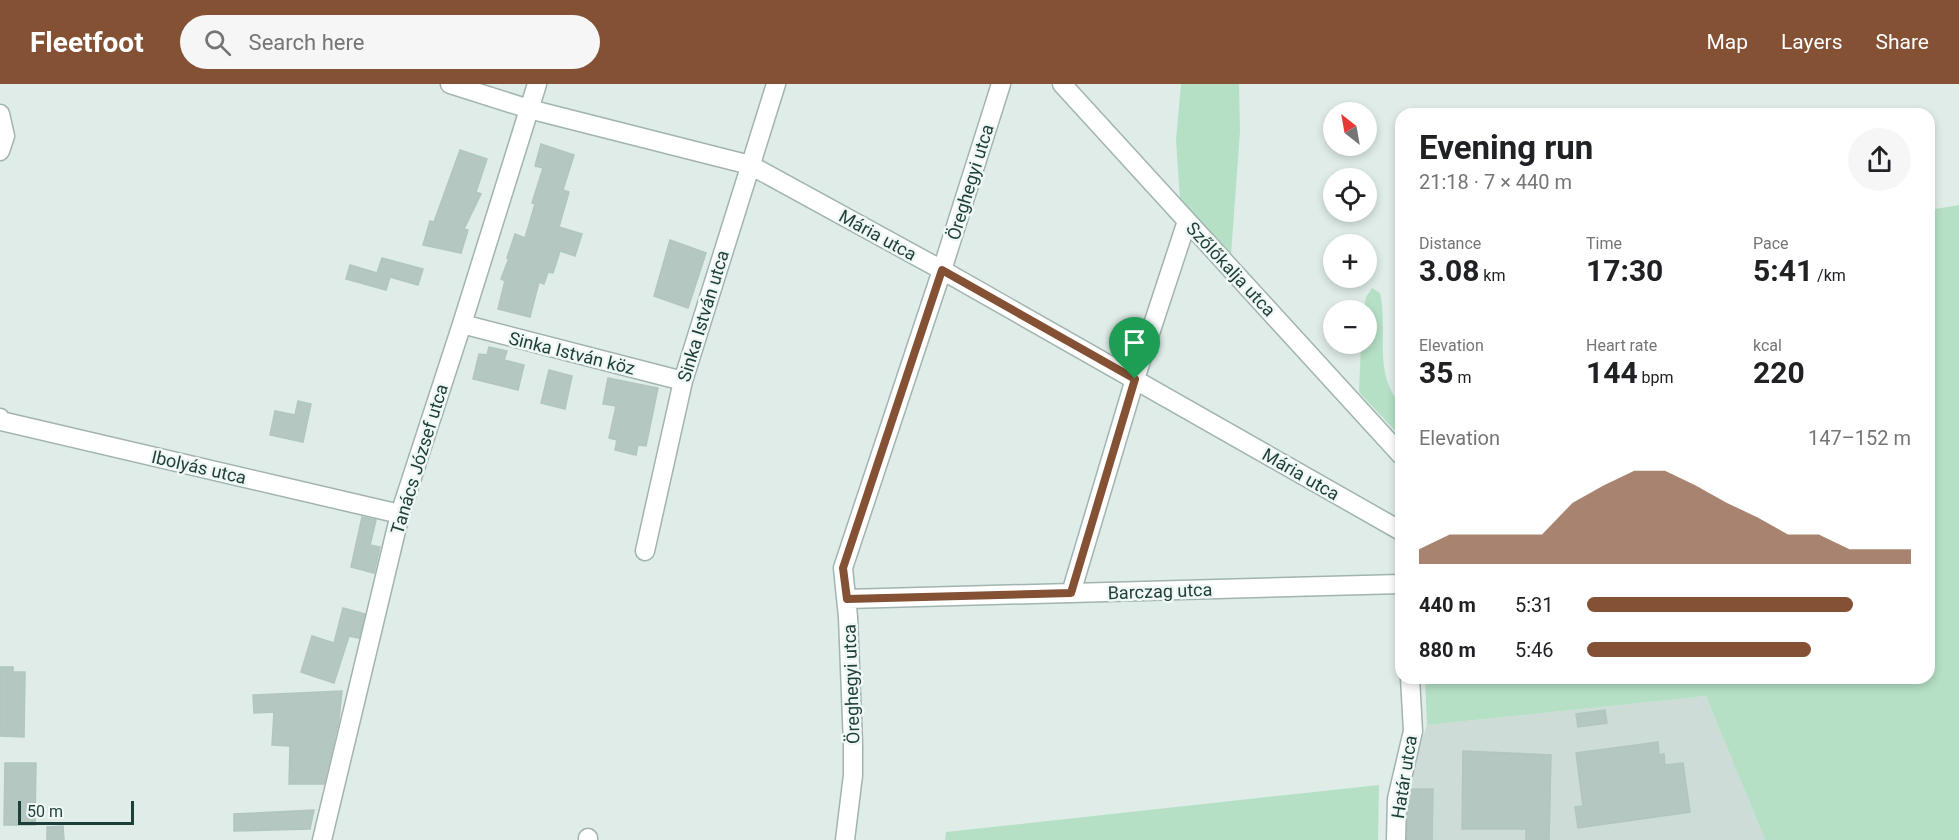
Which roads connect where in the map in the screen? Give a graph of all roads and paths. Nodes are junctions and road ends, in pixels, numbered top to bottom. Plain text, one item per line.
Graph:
1 (450, 84) edge
2 (537, 84) edge
3 (776, 84) edge
4 (1001, 84) edge
5 (1062, 84) edge
6 (529, 109) junction
7 (0, 114) edge
8 (0, 151) edge
9 (750, 165) junction
10 (1187, 221) junction
11 (942, 270) junction
12 (462, 324) junction
13 (1135, 379) junction
14 (683, 381) junction
15 (0, 421) edge
16 (1395, 447) edge
17 (400, 514) junction
18 (1395, 528) edge
19 (645, 551) dead end
20 (1395, 585) edge
21 (1071, 593) junction
22 (847, 599) junction
23 (1410, 684) edge
24 (322, 840) edge
25 (845, 840) edge
26 (1396, 840) edge

1 - 6 street, Mária utca
2 - 6 street, Tanács József utca
3 - 9 street, Sinka István utca
4 - 11 street, Öreghegyi utca
5 - 10 street, Szőlőkalja utca
6 - 9 street, Mária utca
6 - 12 street, Tanács József utca
7 - 8 street
9 - 11 street, Mária utca
9 - 14 street, Sinka István utca
10 - 13 street
10 - 16 street, Szőlőkalja utca
11 - 13 street, Mária utca
11 - 22 street, Öreghegyi utca
12 - 14 street, Sinka István köz
12 - 17 street, Tanács József utca
13 - 18 street, Mária utca
13 - 21 street
14 - 19 street, Sinka István utca
15 - 17 street, Ibolyás utca
17 - 24 street, Tanács József utca
20 - 21 street, Barczag utca
21 - 22 street, Barczag utca
22 - 25 street, Öreghegyi utca
23 - 26 street, Határ utca

